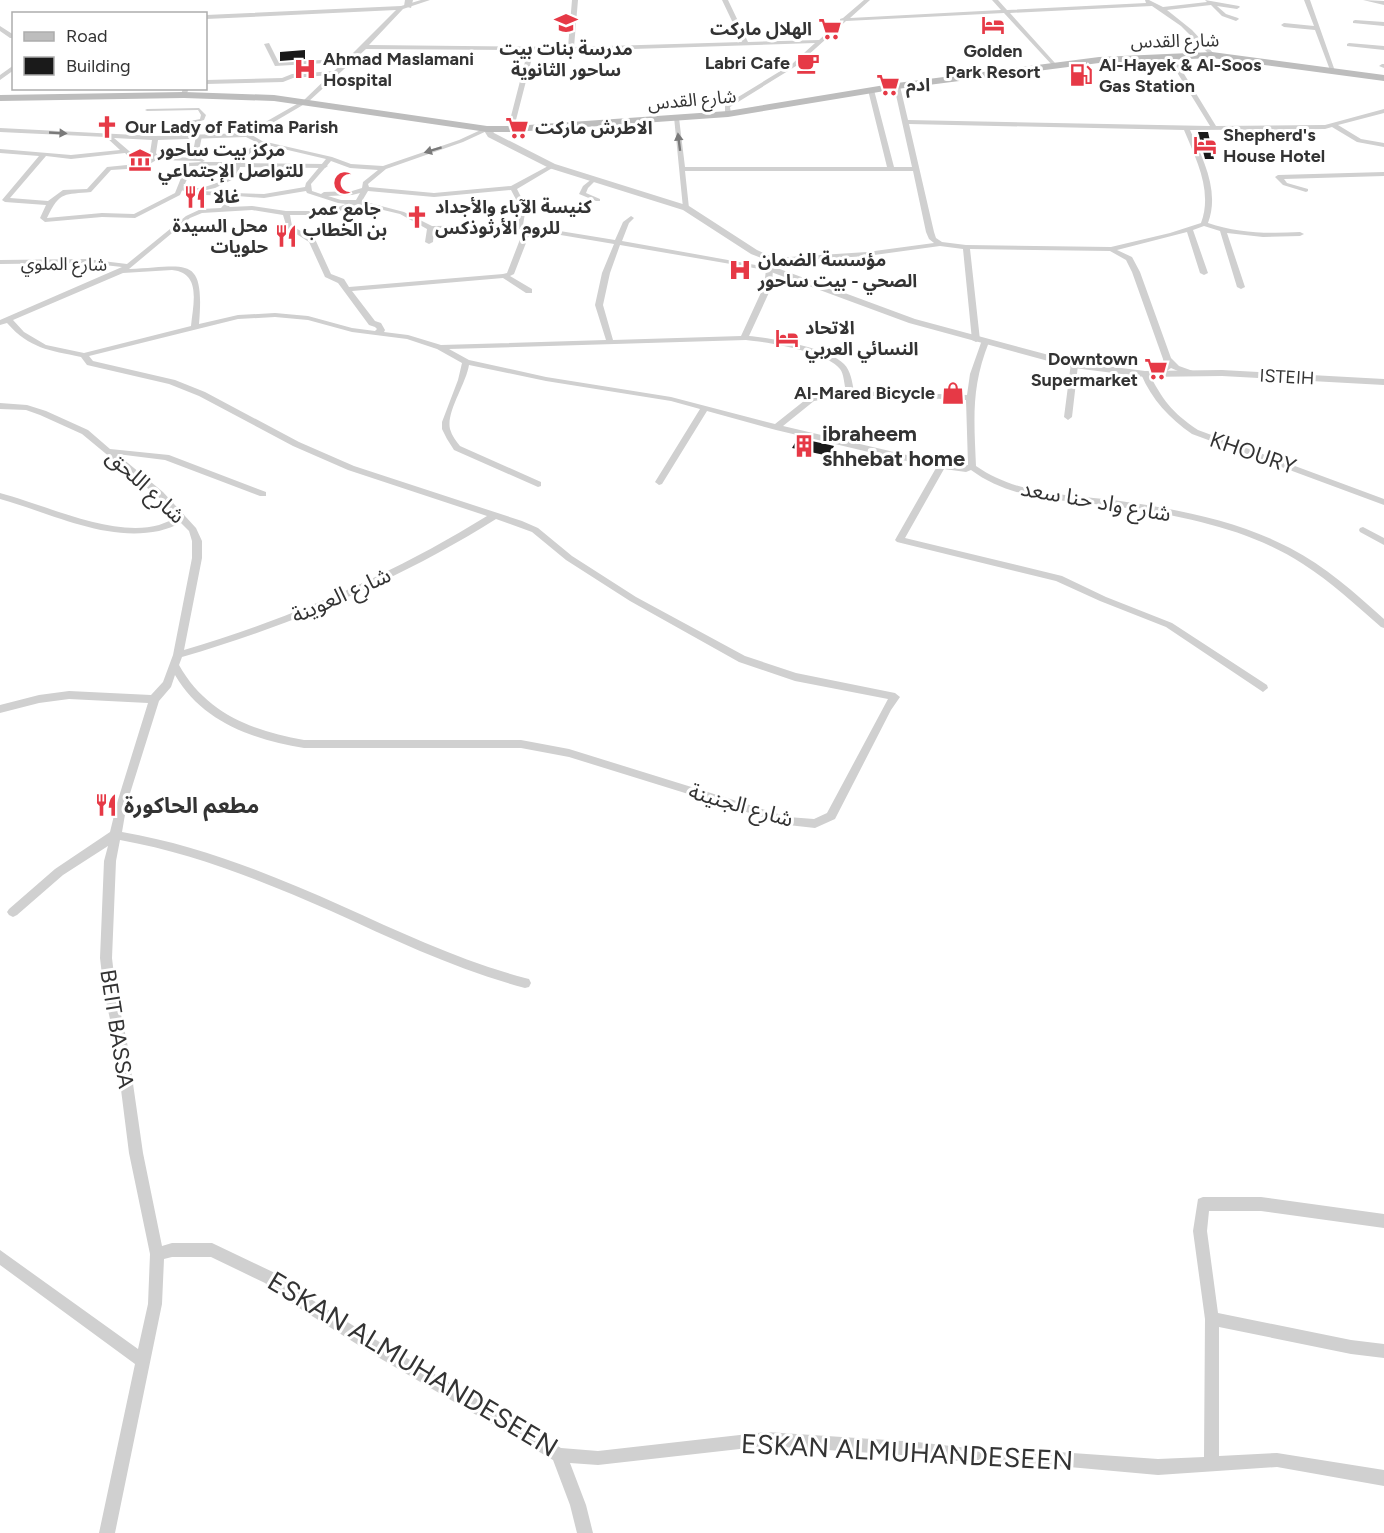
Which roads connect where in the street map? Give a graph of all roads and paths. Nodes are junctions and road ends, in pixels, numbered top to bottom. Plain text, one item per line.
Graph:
1 (427, 0) edge
2 (575, 0) edge
3 (725, 0) edge
4 (867, 0) edge
5 (995, 0) edge
6 (1144, 0) edge
7 (1307, 0) edge
8 (1366, 0) edge
9 (1209, 1) edge
10 (1384, 3) edge
11 (1152, 4) junction
12 (406, 5) edge
13 (1237, 8) dead end
14 (1162, 9) junction
15 (1005, 10) junction
16 (207, 17) edge
17 (1236, 19) dead end
18 (842, 20) junction
19 (1355, 22) dead end
20 (1384, 24) edge
21 (1284, 25) dead end
22 (1317, 28) junction
23 (818, 41) junction
24 (746, 43) junction
25 (267, 44) dead end
26 (1349, 45) dead end
27 (364, 47) junction
28 (1384, 48) edge
29 (531, 49) junction
30 (571, 49) junction
31 (1170, 56) junction
32 (1212, 56) junction
33 (350, 60) junction
34 (1053, 63) junction
35 (12, 69) edge
36 (1333, 70) junction
37 (336, 73) junction
38 (1384, 78) edge
39 (0, 80) edge
40 (207, 82) edge
41 (897, 86) junction
42 (871, 90) junction
43 (185, 92) edge
44 (0, 98) edge
45 (306, 101) junction
46 (147, 110) dead end
47 (1384, 111) edge
48 (728, 114) junction
49 (676, 118) junction
50 (905, 122) junction
51 (1335, 126) junction
52 (1186, 128) junction
53 (1214, 128) junction
54 (487, 129) junction
55 (514, 129) junction
56 (0, 130) edge
57 (247, 135) junction
58 (108, 136) junction
59 (199, 136) junction
60 (180, 137) junction
61 (155, 138) junction
62 (260, 142) junction
63 (1384, 145) edge
64 (0, 151) edge
65 (126, 151) junction
66 (44, 154) junction
67 (156, 158) junction
68 (330, 158) junction
69 (203, 162) junction
70 (239, 164) junction
71 (325, 165) junction
72 (143, 166) junction
73 (552, 166) junction
74 (384, 168) junction
75 (682, 169) junction
76 (891, 169) junction
77 (916, 169) junction
78 (1384, 174) edge
79 (173, 175) joint
80 (593, 180) junction
81 (513, 188) junction
82 (182, 189) junction
83 (306, 189) junction
84 (366, 189) junction
85 (1306, 190) dead end
86 (193, 191) junction
87 (235, 194) junction
88 (315, 195) junction
89 (685, 195) junction
90 (598, 200) dead end
91 (2, 201) edge
92 (670, 201) junction
93 (358, 202) junction
94 (50, 203) junction
95 (686, 208) junction
96 (224, 209) junction
97 (286, 213) junction
98 (631, 218) dead end
99 (1204, 224) junction
100 (528, 227) junction
101 (431, 228) junction
102 (519, 228) junction
103 (1190, 230) junction
104 (1223, 231) junction
105 (1300, 234) dead end
106 (429, 242) dead end
107 (618, 242) junction
108 (940, 244) junction
109 (966, 247) junction
110 (1111, 249) junction
111 (753, 251) junction
112 (0, 262) edge
113 (733, 262) junction
114 (771, 266) junction
115 (125, 268) junction
116 (1204, 273) dead end
117 (504, 276) junction
118 (1241, 287) dead end
119 (348, 289) junction
120 (529, 291) dead end
121 (4, 322) edge
122 (195, 326) junction
123 (375, 327) junction
124 (745, 337) junction
125 (981, 341) junction
126 (610, 342) junction
127 (440, 347) junction
128 (84, 355) junction
129 (1167, 359) junction
130 (466, 362) junction
131 (1074, 365) junction
132 (1190, 373) junction
133 (1145, 374) junction
134 (1160, 374) junction
135 (1384, 382) edge
136 (850, 393) junction
137 (969, 398) junction
138 (0, 406) edge
139 (705, 408) junction
140 (1068, 417) dead end
141 (776, 427) junction
142 (111, 451) junction
143 (941, 466) junction
144 (972, 466) junction
145 (659, 482) dead end
146 (538, 484) dead end
147 (263, 494) dead end
148 (0, 496) edge
149 (1384, 502) edge
150 (495, 515) junction
151 (183, 519) junction
152 (1363, 530) dead end
153 (1384, 542) edge
154 (1384, 625) edge
155 (176, 661) junction
156 (1263, 688) dead end
157 (154, 699) junction
158 (0, 709) edge
159 (115, 835) junction
160 (13, 912) dead end
161 (525, 983) dead end
162 (1384, 1221) edge
163 (157, 1254) junction
164 (0, 1257) edge
165 (1212, 1319) junction
166 (1384, 1351) edge
167 (142, 1361) junction
168 (559, 1455) junction
169 (1211, 1465) junction
170 (1384, 1478) edge
171 (107, 1533) edge
172 (585, 1533) edge

1 - 12 street
2 - 30 street
3 - 24 street
4 - 18 street
5 - 15 street
6 - 11 street
7 - 22 street
8 - 10 street
9 - 13 street
9 - 14 street
9 - 17 street
11 - 14 street
11 - 15 street
12 - 16 street
12 - 27 street
14 - 32 street
15 - 18 street
15 - 34 street
18 - 23 street
19 - 20 street
21 - 22 street
22 - 36 street
23 - 24 street
23 - 48 street
24 - 30 street
25 - 33 street
26 - 28 street
27 - 29 street
27 - 33 street
29 - 30 street
29 - 55 street
31 - 32 main road, شارع القدس
31 - 34 main road, شارع القدس
31 - 53 street
32 - 36 main road, شارع القدس
33 - 37 street
34 - 41 main road, شارع القدس
35 - 39 street
36 - 38 main road, شارع القدس
37 - 40 street
37 - 45 street
41 - 42 main road, شارع القدس
41 - 50 street
42 - 48 main road, شارع القدس
42 - 76 street
43 - 44 main road, شارع القدس
43 - 45 main road, شارع القدس
45 - 54 main road, شارع القدس
45 - 57 street
46 - 60 street
47 - 51 street
48 - 49 main road, شارع القدس
49 - 55 main road, شارع القدس
75 -> 49 street
50 - 52 street
50 - 77 street
51 - 53 street
51 - 63 street
52 - 53 street
52 - 99 street
54 - 55 main road, شارع القدس
54 - 73 street
54 -> 74 street
56 -> 58 street
57 - 59 street
57 - 62 street
58 - 61 street
58 - 65 street
59 - 60 street
59 - 69 street
60 - 61 street
61 - 67 street
62 - 68 street
62 - 70 street
64 - 66 street
65 - 66 street
65 - 72 street
66 - 91 street
67 - 69 street
67 - 72 street
68 - 71 street
68 - 74 street
69 - 70 street
69 - 79 street
70 - 71 street
70 - 86 street
71 - 83 street
72 - 94 street
73 - 80 street
73 - 81 street
74 - 84 street
75 - 76 street
75 - 89 street
76 - 77 street
77 - 108 street
78 - 85 street
79 - 82 street
80 - 90 street
80 - 92 street
81 - 84 street
81 - 102 street
82 - 86 street
82 - 94 street
83 - 87 street
83 - 88 street
84 - 88 street
84 - 93 street
86 - 87 street
87 - 96 street
88 - 93 street
89 - 92 street
89 - 95 street
91 - 94 street
92 - 95 street
93 - 97 street
93 - 101 street
95 - 111 street
96 - 97 street
96 - 115 street
97 - 119 street
98 - 107 street
99 - 103 street
99 - 104 street
100 - 102 street
100 - 107 street
100 - 117 street
101 - 102 street
101 - 106 street
103 - 110 street
103 - 116 street
104 - 105 street
104 - 118 street
107 - 113 street
107 - 126 street
108 - 109 street
108 - 114 street
109 - 110 street
109 - 125 street
110 - 129 street
111 - 113 street
111 - 114 street
112 - 115 street, شارع الملوي
113 - 114 street
114 - 124 street
114 - 125 street, ISTEIH
115 - 121 street
115 - 122 street
117 - 119 street
117 - 120 street
119 - 123 street
121 - 128 street
122 - 123 street
122 - 128 street
123 - 127 street
124 - 126 street
124 - 136 street
125 - 131 street, ISTEIH
125 - 137 street
126 - 127 street
127 - 130 street
128 - 150 street
129 - 132 street
129 - 134 street
130 - 139 street
130 - 146 street
131 - 133 street, ISTEIH
131 - 140 street
132 - 134 street, ISTEIH
132 - 135 street, ISTEIH
133 - 134 street, ISTEIH
133 - 149 street, KHOURY
136 - 137 street
136 - 141 street
137 - 144 street
138 - 142 street, شارع اللحق
139 - 141 street
139 - 145 street
141 - 143 street
142 - 147 street
142 - 151 street, شارع اللحق
143 - 144 street
143 - 156 street
144 - 154 street, شارع واد حنا سعد
148 - 151 street
150 - 155 street, شارع العوينة
150 - 155 street, شارع الجنينة
151 - 155 street, شارع اللحق
152 - 153 street
155 - 157 street, شارع اللحق
157 - 158 street
157 - 159 street, BEIT BASSA
159 - 160 street
159 - 161 street
159 - 163 street, BEIT BASSA
162 - 165 street
163 - 167 street, BEIT BASSA
163 - 168 street, ESKAN ALMUHANDESEEN
164 - 167 street
165 - 166 street
165 - 169 street
167 - 171 street, BEIT BASSA
168 - 169 street, ESKAN ALMUHANDESEEN
168 - 172 street
169 - 170 street, ESKAN ALMUHANDESEEN

